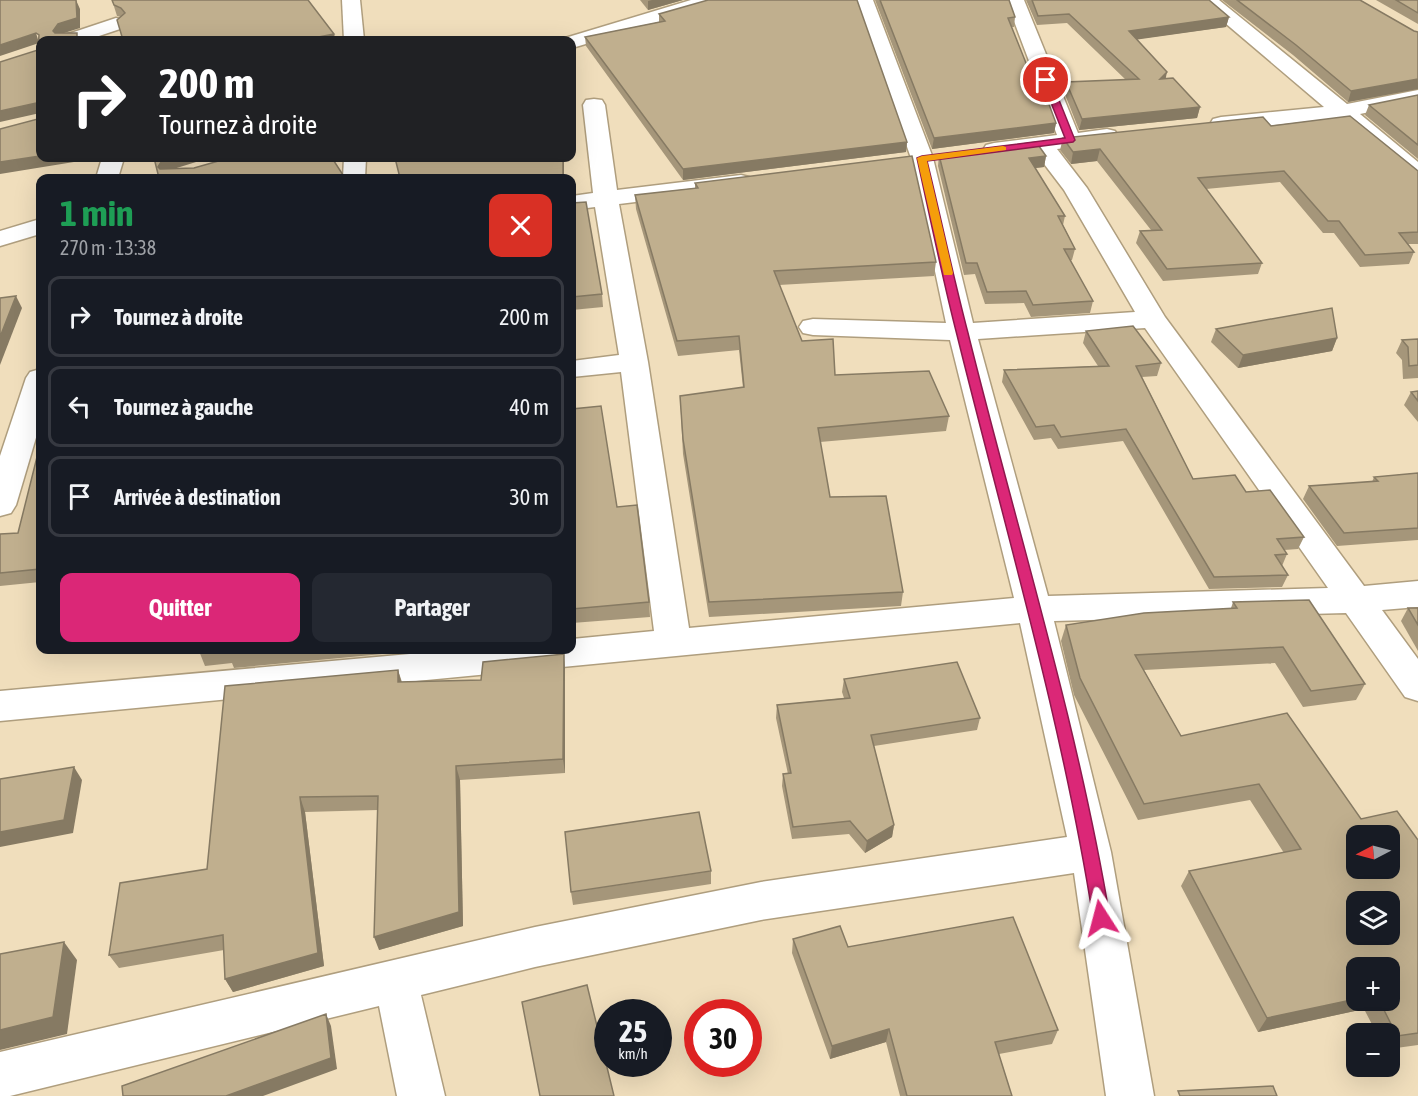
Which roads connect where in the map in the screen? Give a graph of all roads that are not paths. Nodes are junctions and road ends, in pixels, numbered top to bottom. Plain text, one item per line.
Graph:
1 (351, 0) edge
2 (711, 0) edge
3 (864, 0) edge
4 (1015, 0) edge
5 (1207, 0) edge
6 (120, 24) edge
7 (82, 36) edge
8 (354, 36) edge
9 (576, 41) edge
10 (1418, 96) edge
11 (594, 105) dead end
12 (1344, 111) junction
13 (1201, 126) edge
14 (1130, 134) edge
15 (1070, 140) junction
16 (1041, 144) junction
17 (969, 153) edge
18 (1418, 174) edge
19 (758, 179) edge
20 (606, 199) junction
21 (576, 203) edge
22 (36, 227) edge
23 (0, 240) edge
24 (1153, 319) junction
25 (813, 327) dead end
26 (962, 332) junction
27 (634, 362) junction
28 (576, 369) edge
29 (36, 390) edge
30 (21, 436) edge
31 (0, 505) edge
32 (1418, 594) edge
33 (1354, 600) junction
34 (1034, 609) junction
35 (673, 642) junction
36 (576, 648) edge
37 (462, 654) edge
38 (286, 664) edge
39 (1418, 687) edge
40 (0, 706) edge
41 (1091, 852) junction
42 (396, 982) junction
43 (0, 1075) edge
44 (421, 1096) edge
45 (1130, 1096) edge

1 - 8 street
2 - 9 street
3 - 26 street
4 - 15 street
5 - 12 street
6 - 7 street
10 - 12 street
11 - 20 street
12 - 13 street
12 - 18 street
14 - 15 street
15 - 16 street
16 - 17 street
16 - 24 street
19 - 20 street
20 - 21 street
20 - 27 street
22 - 23 street
24 - 26 street
24 - 33 street
25 - 26 street
26 - 34 street
27 - 28 street
27 - 35 street
29 - 30 street
30 - 31 street
32 - 33 street
33 - 34 street
33 - 39 street
34 - 35 street
34 - 41 street
35 - 36 street
37 - 38 street
38 - 40 street
41 - 42 street
41 - 45 street
42 - 43 street
42 - 44 street

